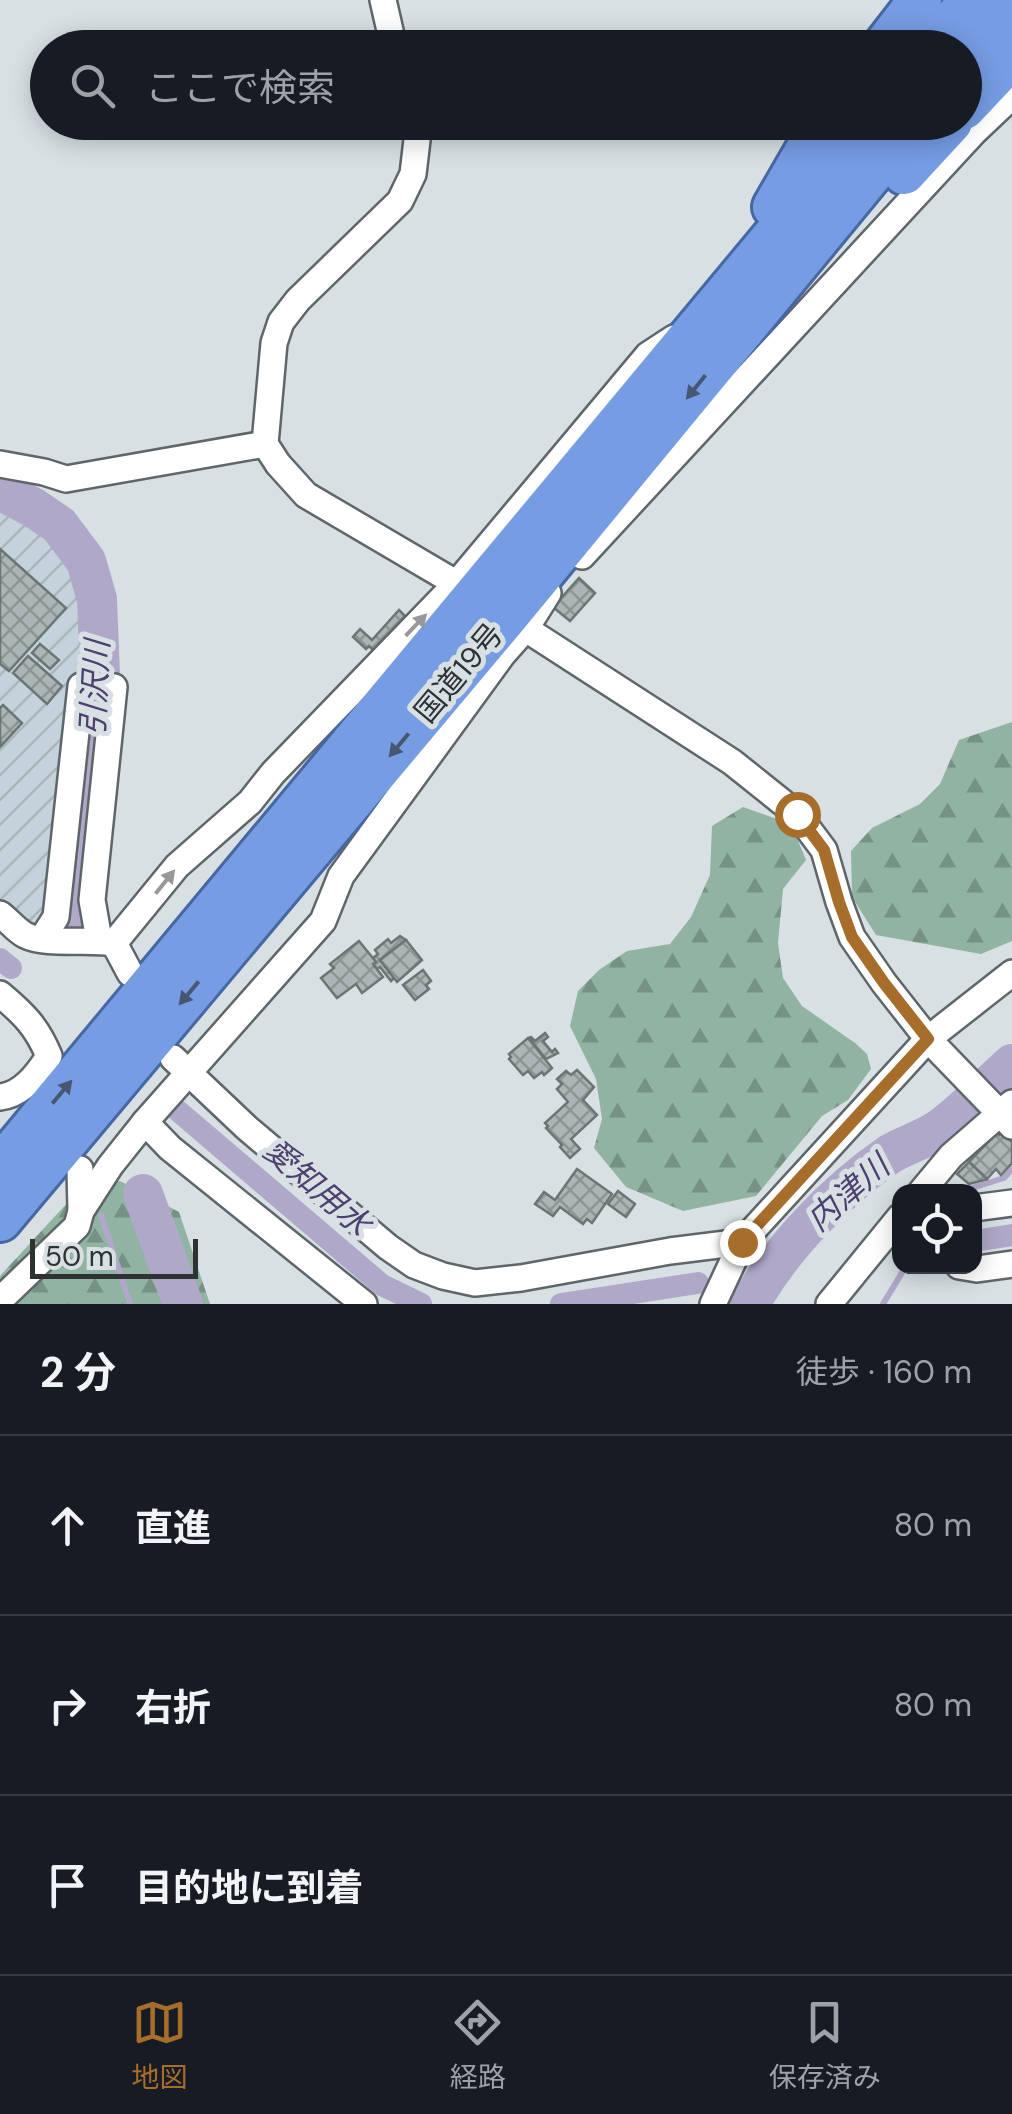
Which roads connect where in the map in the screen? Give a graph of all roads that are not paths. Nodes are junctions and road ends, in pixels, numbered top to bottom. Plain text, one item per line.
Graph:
1 (383, 0) edge
2 (920, 0) edge
3 (970, 0) edge
4 (1012, 3) edge
5 (390, 30) edge
6 (898, 30) edge
7 (946, 30) edge
8 (982, 39) edge
9 (1012, 57) edge
10 (982, 89) edge
11 (1012, 96) edge
12 (982, 126) edge
13 (417, 140) edge
14 (813, 140) edge
15 (857, 140) edge
16 (897, 140) edge
17 (935, 140) edge
18 (969, 140) edge
19 (727, 322) junction
20 (265, 444) junction
21 (0, 464) edge
22 (491, 606) junction
23 (81, 686) dead end
24 (114, 687) dead end
25 (0, 914) edge
26 (42, 939) junction
27 (107, 942) junction
28 (130, 973) dead end
29 (1012, 973) edge
30 (0, 994) edge
31 (928, 1039) junction
32 (181, 1066) junction
33 (0, 1096) edge
34 (1008, 1115) edge
35 (145, 1122) junction
36 (0, 1167) edge
37 (80, 1169) dead end
38 (928, 1184) edge
39 (1012, 1202) edge
40 (982, 1207) edge
41 (80, 1211) junction
42 (0, 1220) edge
43 (892, 1228) edge
44 (742, 1242) junction
45 (1012, 1264) edge
46 (982, 1267) edge
47 (0, 1300) edge
48 (712, 1303) edge
49 (364, 1304) edge
50 (829, 1304) edge

1 - 5 street
2 - 6 highway
3 - 7 highway
4 - 8 highway
9 - 10 highway
11 - 12 street
13 - 20 street
14 - 19 highway
15 - 19 highway, 国道19号
16 - 19 highway, 国道19号
17 - 19 highway
18 - 22 street
19 - 22 highway, 国道19号
19 - 22 street
20 - 21 street
20 - 22 street
27 -> 22 street
22 - 31 street
22 - 32 street
36 -> 22 highway, 国道19号
22 -> 42 highway, 国道19号
23 - 26 street
24 - 27 street
25 - 26 street
26 - 27 street
27 - 28 street
29 - 31 street
30 - 33 street
31 - 34 street
31 - 44 street
32 - 35 street
32 - 44 street
34 - 38 street
35 - 41 street
35 - 49 street
37 - 41 street
39 - 40 street
41 - 47 street
43 - 50 street
44 - 48 street
45 - 46 street

